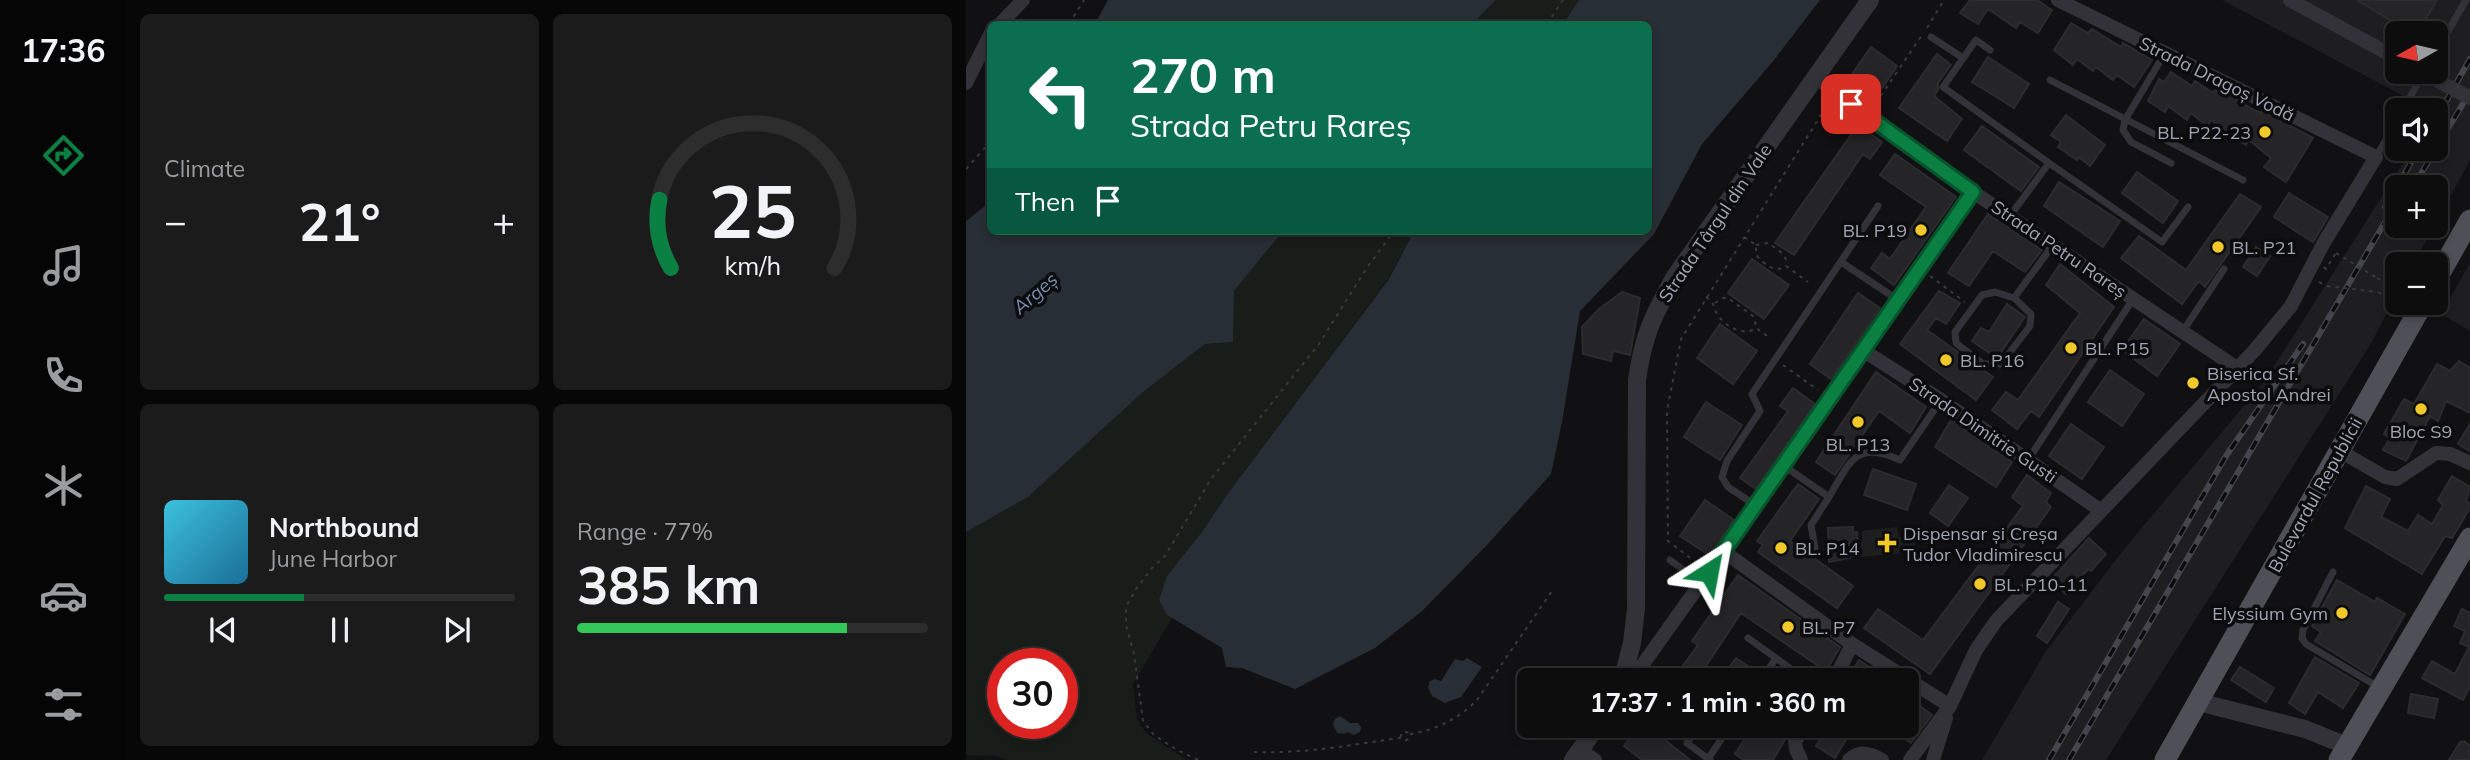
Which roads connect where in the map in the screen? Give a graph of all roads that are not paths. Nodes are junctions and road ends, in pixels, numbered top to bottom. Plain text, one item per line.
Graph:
1 (1023, 0) edge
2 (1870, 0) edge
3 (2058, 0) edge
4 (2290, 0) edge
5 (2466, 0) edge
6 (1003, 21) edge
7 (2448, 31) edge
8 (1931, 37) dead end
9 (987, 41) edge
10 (1990, 50) dead end
11 (2385, 52) edge
12 (2165, 53) junction
13 (1963, 58) junction
14 (1815, 77) junction
15 (2050, 80) dead end
16 (966, 83) edge
17 (2445, 84) edge
18 (2470, 98) edge
19 (2125, 120) junction
20 (2385, 141) edge
21 (2376, 157) junction
22 (2049, 163) junction
23 (2171, 163) dead end
24 (2243, 180) dead end
25 (1973, 192) junction
26 (1878, 206) dead end
27 (2188, 206) dead end
28 (2010, 216) junction
29 (2470, 220) edge
30 (2053, 245) junction
31 (2448, 259) edge
32 (1841, 262) junction
33 (2224, 270) dead end
34 (2014, 298) junction
35 (2133, 299) junction
36 (1898, 300) junction
37 (2416, 315) edge
38 (2183, 332) junction
39 (1864, 351) junction
40 (2237, 368) junction
41 (1941, 400) junction
42 (2340, 451) junction
43 (2028, 460) junction
44 (2470, 463) edge
45 (1784, 466) junction
46 (1829, 497) junction
47 (1755, 505) junction
48 (2100, 510) junction
49 (2470, 538) edge
50 (1815, 548) dead end
51 (1723, 551) junction
52 (1670, 560) dead end
53 (2333, 572) dead end
54 (1706, 577) junction
55 (1748, 638) dead end
56 (1852, 644) junction
57 (1776, 658) junction
58 (1625, 668) edge
59 (1640, 668) edge
60 (1769, 668) edge
61 (1790, 668) edge
62 (1840, 668) edge
63 (2381, 689) junction
64 (2198, 702) junction
65 (1950, 706) junction
66 (1592, 738) edge
67 (1690, 738) edge
68 (1722, 738) edge
69 (1797, 738) edge
70 (2343, 756) edge
71 (1583, 757) edge
72 (1709, 759) edge
73 (1801, 760) edge
74 (1849, 760) edge
75 (1882, 760) edge
76 (1910, 760) edge
77 (1933, 760) edge
78 (2165, 760) edge

1 - 6 street
2 - 14 street, Strada Târgul din Vale
3 - 12 street, Strada Dragoș Vodă
4 - 11 street
5 - 7 lane
8 - 13 lane
9 - 16 street
10 - 13 lane
12 - 19 lane
12 - 21 street, Strada Dragoș Vodă
13 - 22 lane
14 - 25 street, Strada Petru Rareș
14 - 58 street, Strada Târgul din Vale
15 - 19 lane
17 - 18 street, bridge
19 - 23 lane
19 - 24 lane
20 - 21 lane
21 - 40 street
22 - 27 lane
22 - 28 lane
25 - 28 street, Strada Petru Rareș
25 - 36 street
26 - 32 lane
28 - 30 street, Strada Petru Rareș
29 - 31 main road
30 - 34 lane
30 - 35 street, Strada Petru Rareș
32 - 36 lane
32 - 47 lane
33 - 38 lane
34 - 34 lane
35 - 38 street, Strada Petru Rareș
35 - 43 lane
36 - 39 street
37 - 42 main road, Bulevardul Republicii
38 - 40 street, Strada Petru Rareș
39 - 41 street, Strada Dimitrie Gusti
39 - 45 street
40 - 48 street
41 - 43 street, Strada Dimitrie Gusti
41 - 46 lane
42 - 44 street
42 - 64 main road, Bulevardul Republicii
43 - 48 street, Strada Dimitrie Gusti
45 - 46 lane
45 - 47 street
46 - 50 lane
47 - 51 street
48 - 65 street
49 - 63 main road
51 - 54 street
51 - 56 street
52 - 54 lane
53 - 63 lane
54 - 59 street
55 - 57 lane
56 - 62 street
56 - 65 street
57 - 60 lane
57 - 61 lane
63 - 70 main road
64 - 70 street
64 - 78 main road, Bulevardul Republicii
65 - 76 street
65 - 77 street
66 - 71 street
67 - 72 lane
68 - 72 lane
69 - 73 street
74 - 75 street

